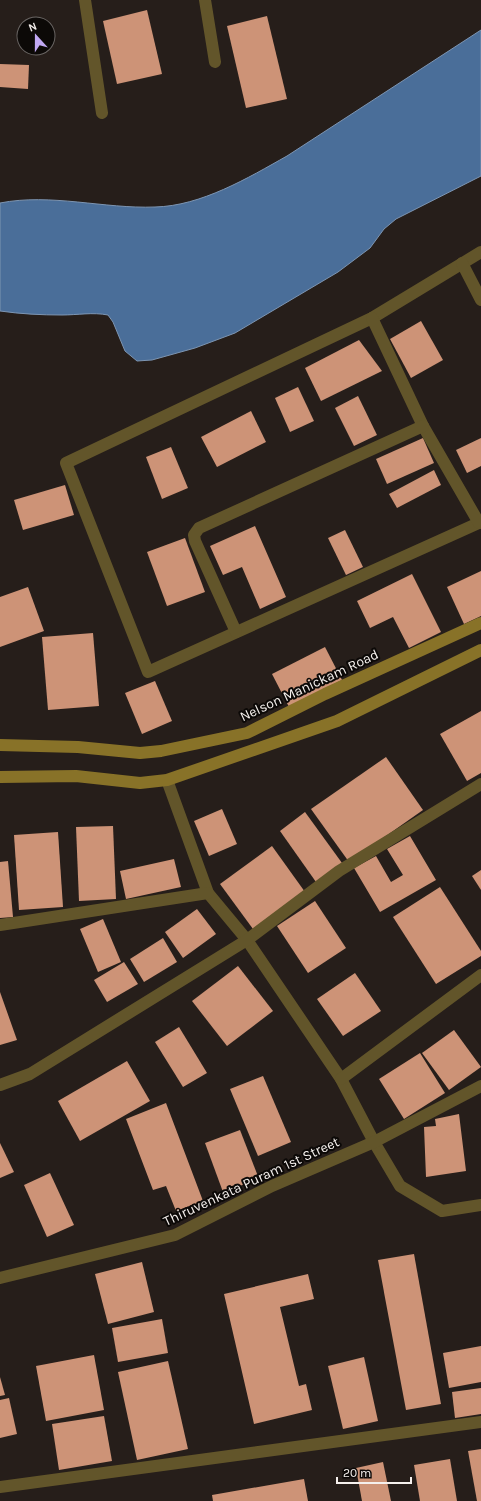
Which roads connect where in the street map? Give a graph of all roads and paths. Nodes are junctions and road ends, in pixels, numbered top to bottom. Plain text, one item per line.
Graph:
1 (85, 0) edge
2 (205, 0) edge
3 (215, 62) dead end
4 (102, 113) dead end
5 (481, 252) edge
6 (462, 263) junction
7 (481, 300) edge
8 (372, 318) junction
9 (423, 426) junction
10 (480, 522) edge
11 (481, 623) edge
12 (236, 632) junction
13 (481, 650) edge
14 (0, 745) edge
15 (0, 777) edge
16 (167, 780) junction
17 (481, 784) edge
18 (208, 893) junction
19 (0, 925) edge
20 (247, 940) junction
21 (481, 975) edge
22 (341, 1079) junction
23 (0, 1084) edge
24 (481, 1086) edge
25 (374, 1142) junction
26 (481, 1205) edge
27 (0, 1278) edge
28 (481, 1422) edge
29 (0, 1487) edge

1 - 4 street
2 - 3 street
5 - 6 street
6 - 7 street
6 - 8 street
8 - 9 street
8 - 12 street
9 - 10 street
9 - 12 street
10 - 12 street
11 - 14 main road, Nelson Manickam Road
13 - 16 main road
15 - 16 main road
16 - 18 street
17 - 20 street
18 - 19 street
18 - 20 street
20 - 22 street
20 - 23 street
21 - 22 street
22 - 25 street
24 - 25 street, Thiruvenkata Puram 1st Street
25 - 26 street
25 - 27 street, Thiruvenkata Puram 1st Street
28 - 29 street

